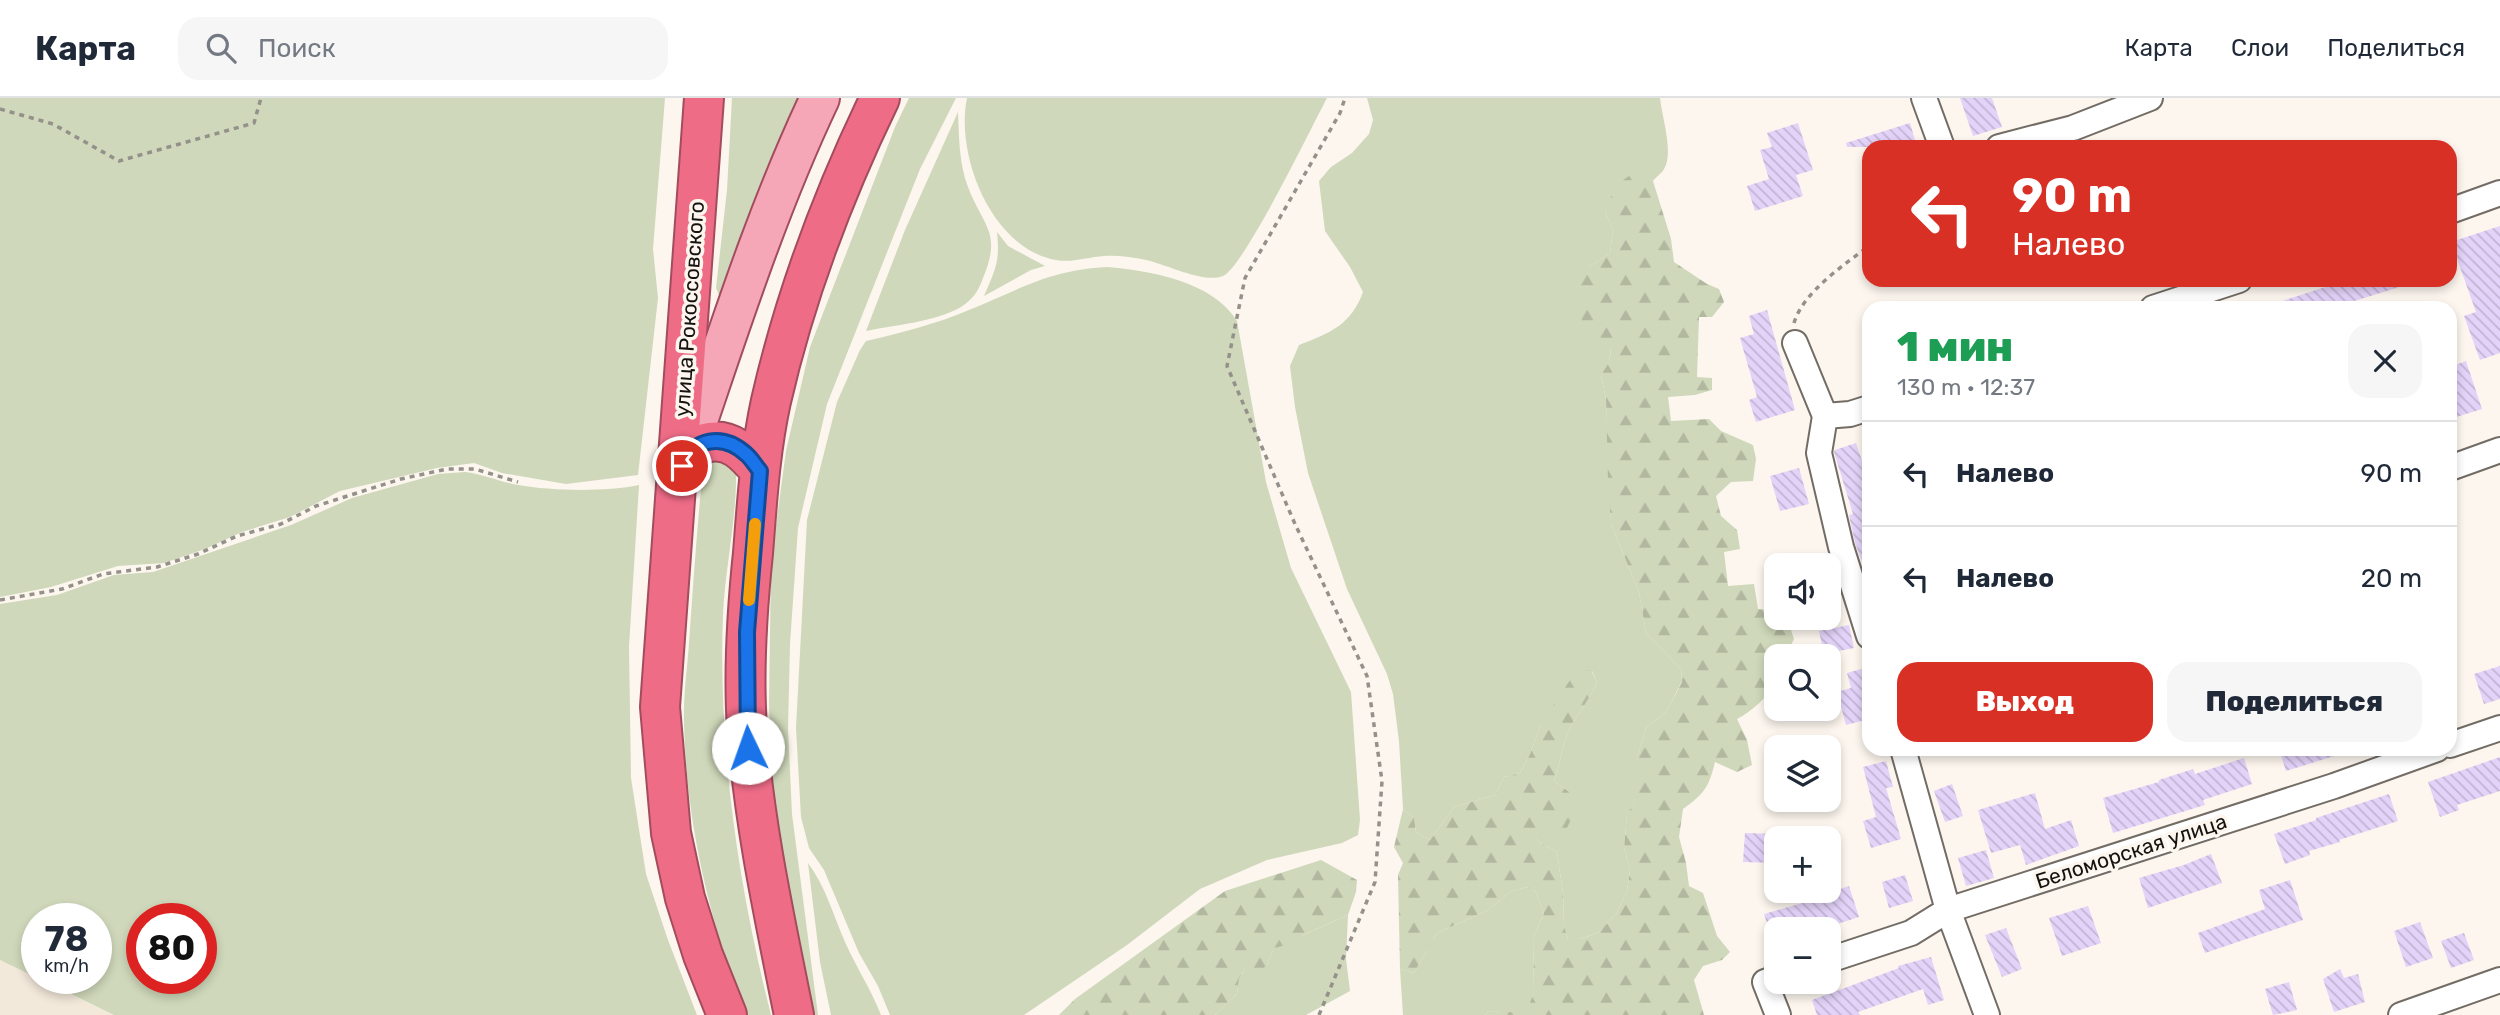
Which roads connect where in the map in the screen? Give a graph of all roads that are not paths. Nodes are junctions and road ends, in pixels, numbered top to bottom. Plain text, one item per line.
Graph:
1 (704, 98) edge
2 (820, 98) edge
3 (873, 98) edge
4 (880, 98) edge
5 (1924, 98) edge
6 (2150, 98) edge
7 (1939, 140) edge
8 (2026, 140) edge
9 (847, 166) junction
10 (2500, 193) edge
11 (2457, 208) edge
12 (2218, 287) edge
13 (2174, 301) edge
14 (1795, 343) road end
15 (1862, 410) edge
16 (1825, 416) junction
17 (2500, 450) edge
18 (2457, 465) edge
19 (682, 466) junction
20 (760, 471) junction
21 (1862, 614) edge
22 (2500, 728) edge
23 (2457, 743) edge
24 (1905, 756) edge
25 (2418, 756) edge
26 (1948, 910) junction
27 (1841, 956) edge
28 (2500, 980) edge
29 (1773, 994) edge
30 (727, 1015) edge
31 (794, 1015) edge
32 (1777, 1015) edge
33 (1987, 1015) edge
34 (2402, 1015) edge

1 - 19 highway, улица Рокоссовского
2 - 19 main road
3 - 9 main road
4 - 9 highway
5 - 7 street
6 - 8 street
9 - 20 highway
10 - 11 street
12 - 13 street
14 - 16 street
15 - 16 street
16 - 21 street
17 - 18 street
19 - 20 highway
19 - 30 highway, улица Рокоссовского
20 - 31 highway
22 - 23 street
24 - 26 street
25 - 26 street, Беломорская улица
26 - 27 street, Беломорская улица
26 - 33 street
28 - 34 street
29 - 32 street

